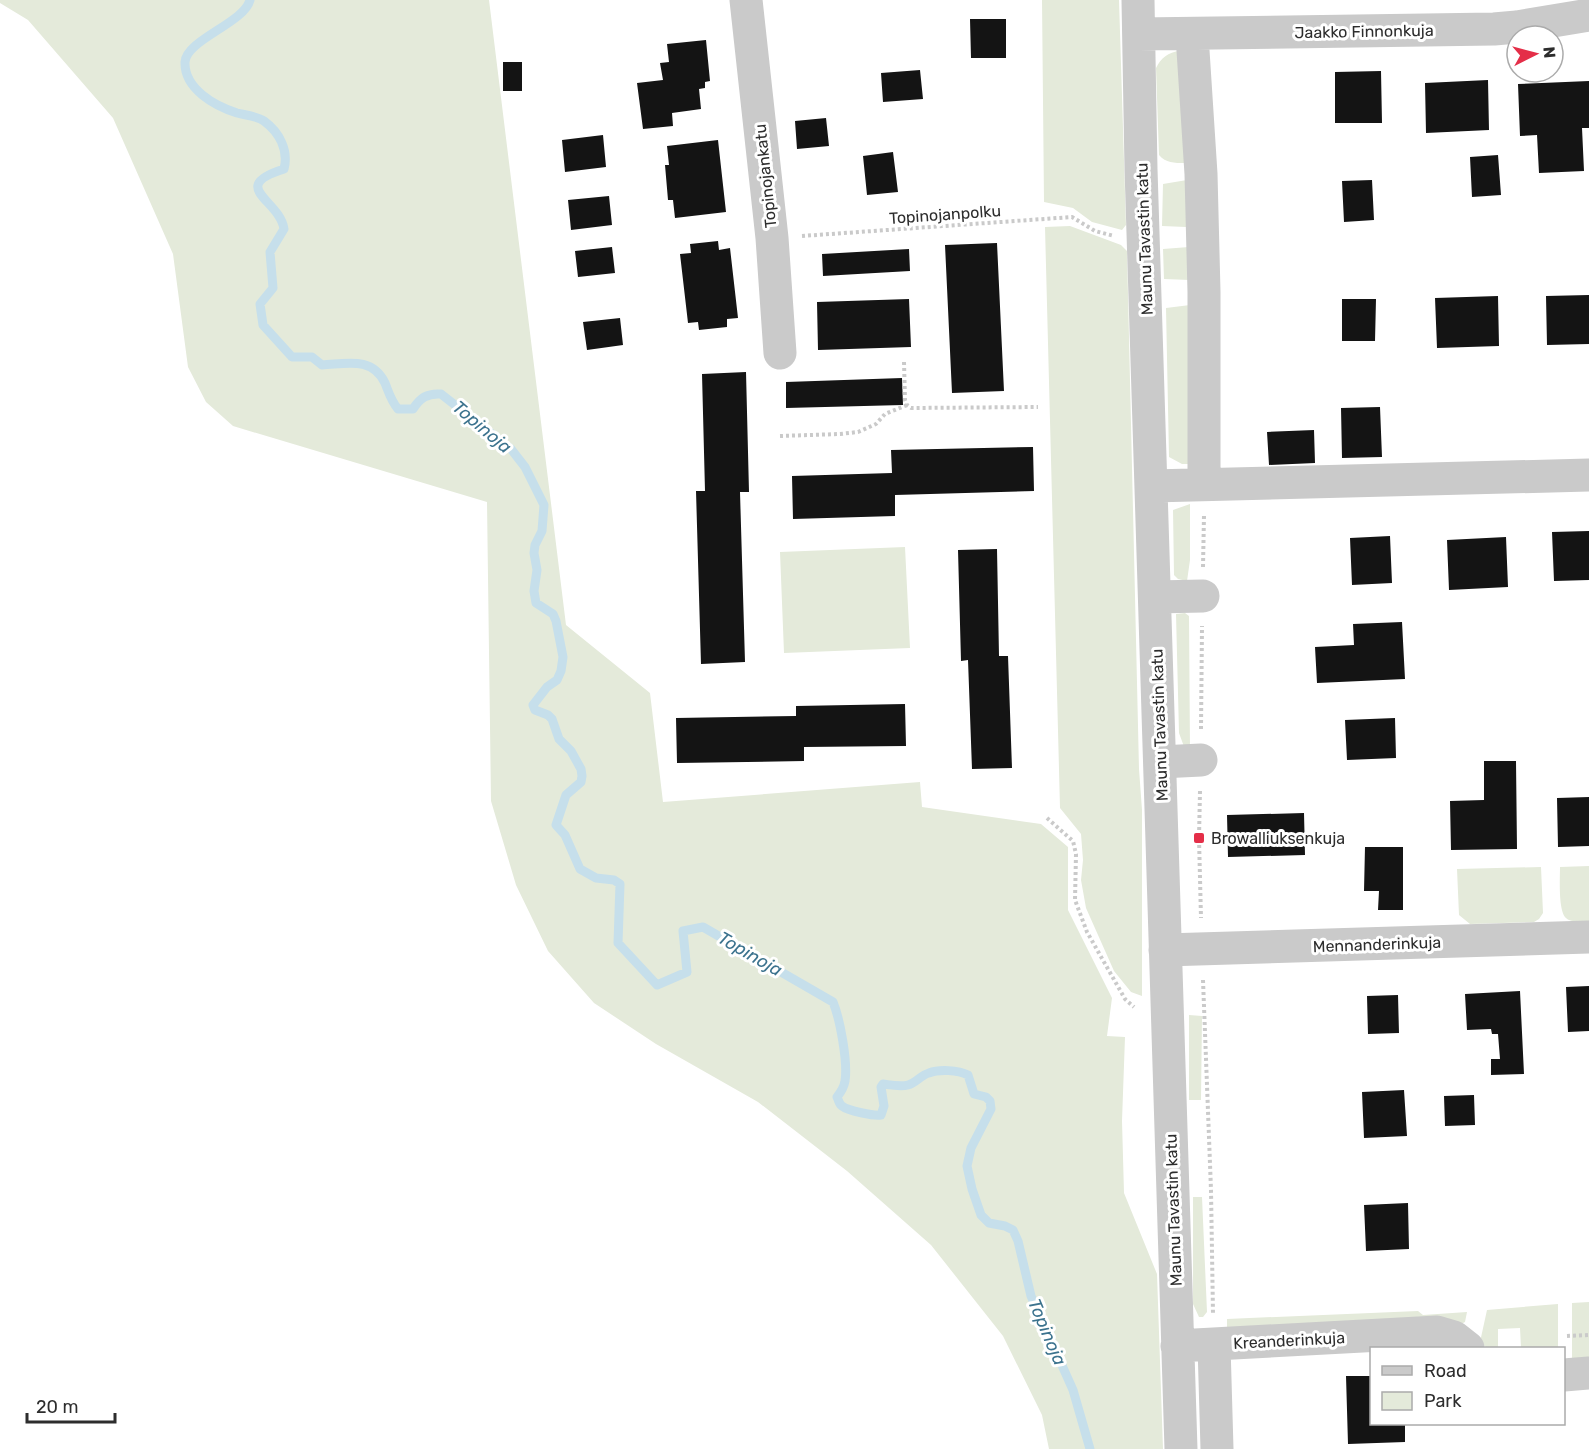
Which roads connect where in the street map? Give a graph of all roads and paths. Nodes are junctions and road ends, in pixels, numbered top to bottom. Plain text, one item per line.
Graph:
1 (746, 0) edge
2 (1138, 0) edge
3 (1589, 15) edge
4 (1139, 34) junction
5 (1192, 35) junction
6 (1115, 236) dead end
7 (772, 238) junction
8 (780, 352) dead end
9 (904, 362) dead end
10 (907, 405) junction
11 (1038, 407) dead end
12 (780, 436) dead end
13 (1589, 475) edge
14 (1204, 484) junction
15 (1152, 486) junction
16 (1203, 596) junction
17 (1155, 597) junction
18 (1201, 760) junction
19 (1160, 762) junction
20 (1047, 818) dead end
21 (1201, 914) dead end
22 (1589, 937) edge
23 (1165, 950) junction
24 (1203, 971) dead end
25 (1134, 1007) dead end
26 (1589, 1335) edge
27 (1567, 1336) dead end
28 (1214, 1345) junction
29 (1177, 1346) junction
30 (1467, 1347) edge
31 (1589, 1373) edge
32 (1565, 1375) edge
33 (1181, 1449) edge
34 (1217, 1449) edge

1 - 7 street, Topinojankatu
2 - 4 street, Maunu Tavastin katu
3 - 5 street, Jaakko Finnonkuja
4 - 5 street, Jaakko Finnonkuja
4 - 15 street, Maunu Tavastin katu
5 - 14 street
6 - 7 path, Topinojanpolku
7 - 8 street, Topinojankatu
9 - 10 path
10 - 11 path
10 - 12 path
13 - 14 street
14 - 15 street
14 - 16 path
15 - 17 street, Maunu Tavastin katu
16 - 17 street
16 - 18 path
17 - 19 street, Maunu Tavastin katu
18 - 19 street
18 - 21 path
19 - 23 street, Maunu Tavastin katu
20 - 25 path
22 - 23 street, Mennanderinkuja
23 - 29 street, Maunu Tavastin katu
24 - 28 path
26 - 27 path
28 - 29 street, Kreanderinkuja
28 - 30 street, Kreanderinkuja
28 - 34 street
29 - 33 street, Maunu Tavastin katu
31 - 32 street

